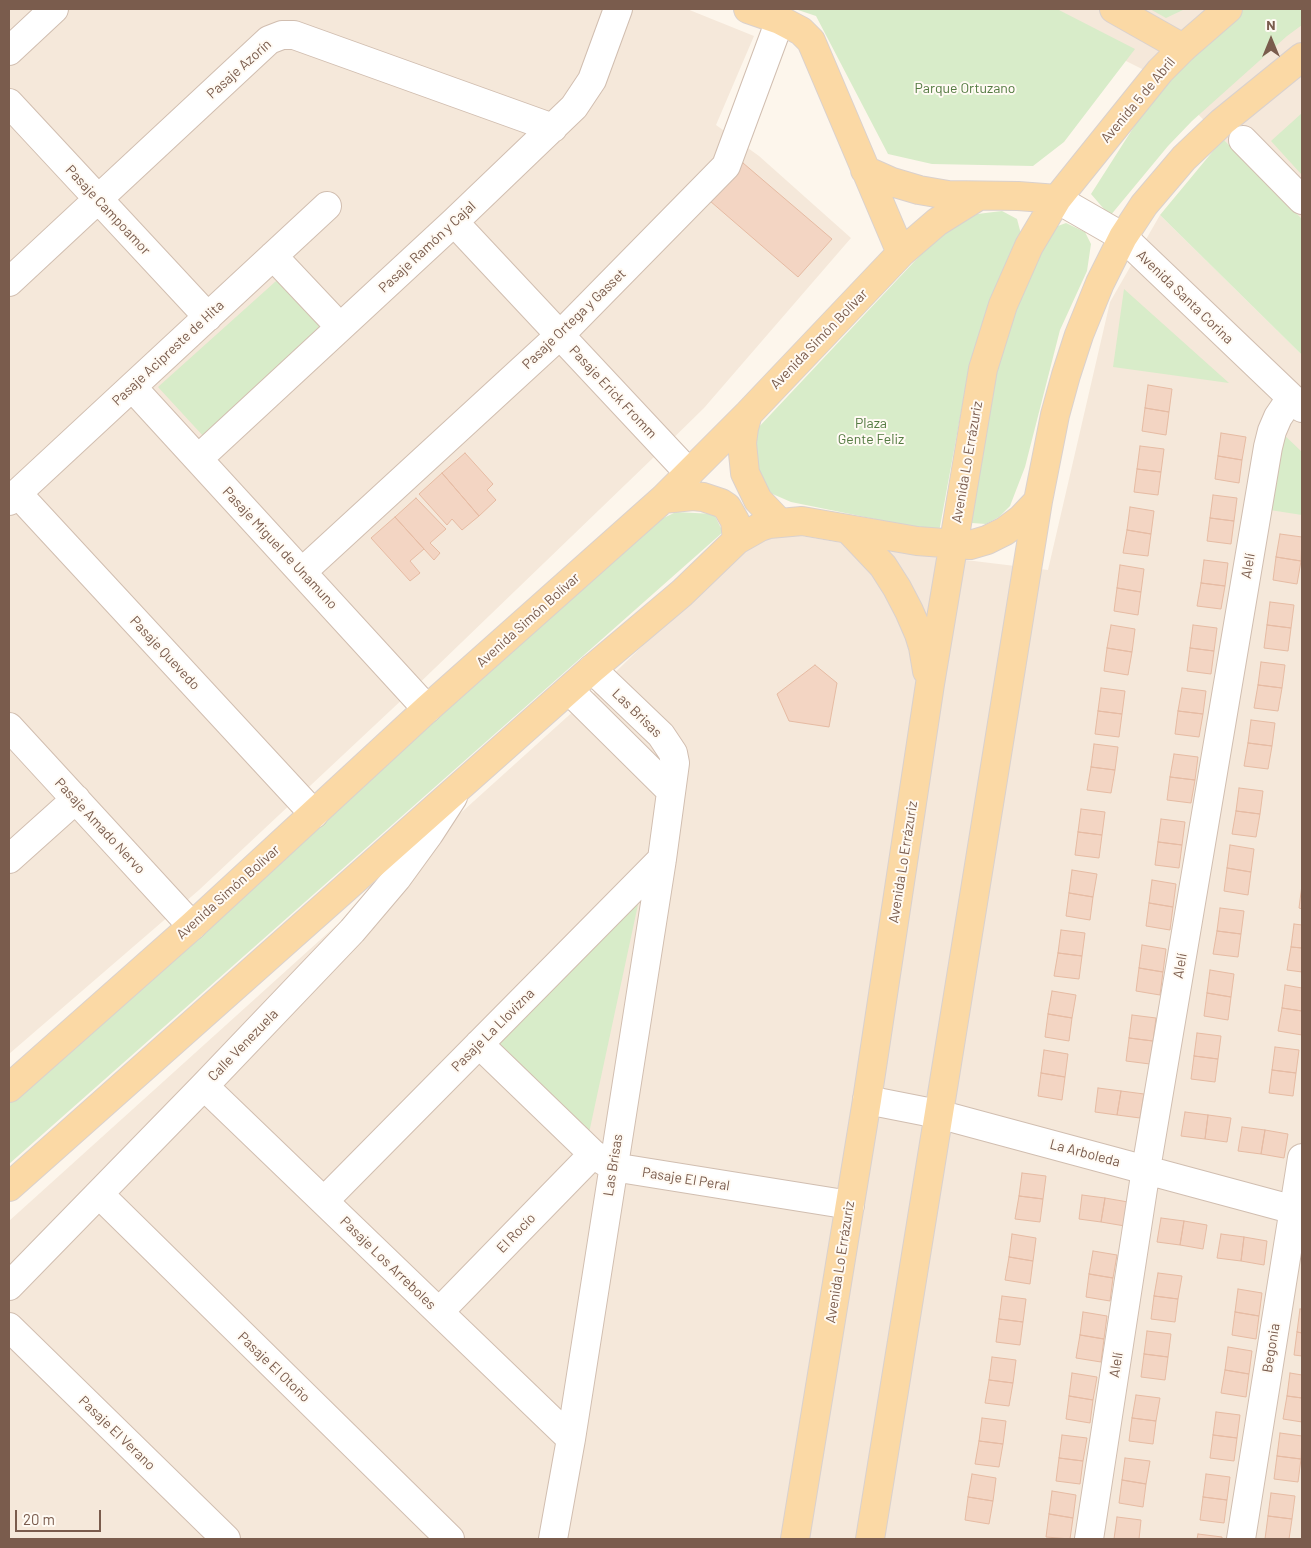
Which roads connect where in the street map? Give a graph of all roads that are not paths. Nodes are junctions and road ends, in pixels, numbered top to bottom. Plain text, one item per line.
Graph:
1 (54, 9) edge
2 (618, 9) edge
3 (748, 9) edge
4 (1114, 9) edge
5 (1228, 9) edge
6 (780, 20) junction
7 (1182, 48) junction
8 (9, 51) edge
9 (1302, 57) edge
10 (9, 103) edge
11 (553, 128) junction
12 (1243, 140) dead end
13 (865, 170) junction
14 (976, 196) junction
15 (98, 199) junction
16 (1057, 199) junction
17 (1302, 200) edge
18 (327, 206) dead end
19 (454, 222) junction
20 (1123, 237) junction
21 (901, 253) junction
22 (273, 256) junction
23 (9, 282) edge
24 (208, 317) junction
25 (340, 327) junction
26 (560, 336) junction
27 (132, 387) junction
28 (1297, 403) edge
29 (748, 414) junction
30 (198, 459) junction
31 (689, 474) junction
32 (13, 497) edge
33 (663, 499) junction
34 (1038, 501) junction
35 (779, 522) junction
36 (848, 529) junction
37 (737, 540) junction
38 (953, 545) junction
39 (302, 572) junction
40 (592, 669) junction
41 (930, 684) junction
42 (568, 690) junction
43 (427, 709) junction
44 (9, 727) edge
45 (459, 788) junction
46 (671, 791) junction
47 (76, 799) junction
48 (314, 814) junction
49 (9, 859) edge
50 (662, 859) junction
51 (192, 926) junction
52 (479, 1044) junction
53 (204, 1086) junction
54 (9, 1088) edge
55 (867, 1100) junction
56 (938, 1114) junction
57 (1302, 1158) edge
58 (603, 1161) junction
59 (1146, 1169) junction
60 (9, 1187) edge
61 (99, 1194) junction
62 (324, 1201) junction
63 (850, 1205) junction
64 (1298, 1211) edge
65 (9, 1286) edge
66 (439, 1312) junction
67 (9, 1327) edge
68 (570, 1440) junction
69 (226, 1539) edge
70 (450, 1539) edge
71 (553, 1539) edge
72 (796, 1539) edge
73 (870, 1539) edge
74 (1089, 1539) edge
75 (1240, 1539) edge

1 - 8 street
2 - 11 street, Pasaje Ramón y Cajal
3 - 6 main road
4 - 7 main road
5 - 7 main road, Avenida 5 de Abril
6 - 13 main road
6 - 26 street, Pasaje Ortega y Gasset
7 - 16 main road, Avenida 5 de Abril
9 - 20 main road
10 - 15 street, Pasaje Campoamor
11 - 15 street, Pasaje Azorín
11 - 19 street, Pasaje Ramón y Cajal
12 - 17 street
13 - 14 main road
13 - 21 main road
14 - 16 main road
14 - 21 main road, Avenida Simón Bolívar
15 - 23 street, Pasaje Azorín
15 - 24 street, Pasaje Campoamor
16 - 20 street, Avenida Santa Corina
16 - 38 main road, Avenida Lo Errázuriz
18 - 22 street, Pasaje Acipreste de Hita
19 - 25 street, Pasaje Ramón y Cajal
19 - 26 street, Pasaje Erick Fromm
20 - 28 street, Avenida Santa Corina
20 - 34 main road
21 - 29 main road, Avenida Simón Bolívar
22 - 24 street, Pasaje Acipreste de Hita
22 - 25 street
24 - 27 street, Pasaje Acipreste de Hita
25 - 30 street, Pasaje Ramón y Cajal
26 - 31 street, Pasaje Erick Fromm
26 - 39 street, Pasaje Ortega y Gasset
27 - 30 street, Pasaje Miguel de Unamuno
27 - 32 street, Pasaje Acipreste de Hita
28 - 59 street, Alelí
29 - 31 main road, Avenida Simón Bolívar
29 - 35 main road
30 - 39 street, Pasaje Miguel de Unamuno
31 - 33 main road, Avenida Simón Bolívar
32 - 48 street, Pasaje Quevedo
33 - 37 main road
33 - 43 main road, Avenida Simón Bolívar
34 - 38 main road
34 - 56 main road
35 - 36 main road
35 - 37 main road
36 - 38 main road
36 - 41 main road
37 - 40 main road
38 - 41 main road, Avenida Lo Errázuriz
39 - 43 street, Pasaje Miguel de Unamuno
40 - 42 main road
40 - 46 street, Las Brisas
41 - 55 main road, Avenida Lo Errázuriz
42 - 45 main road
42 - 46 street
43 - 48 main road, Avenida Simón Bolívar
44 - 47 street, Pasaje Amado Nervo
45 - 53 street, Calle Venezuela
45 - 60 main road
46 - 50 street, Las Brisas
47 - 49 street
47 - 51 street, Pasaje Amado Nervo
48 - 51 main road, Avenida Simón Bolívar
50 - 52 street, Pasaje La Llovizna
50 - 58 street, Las Brisas
51 - 54 main road, Avenida Simón Bolívar
52 - 58 street
52 - 62 street, Pasaje La Llovizna
53 - 61 street, Calle Venezuela
53 - 62 street, Pasaje Los Arreboles
55 - 56 street, La Arboleda
55 - 63 main road, Avenida Lo Errázuriz
56 - 59 street, La Arboleda
56 - 73 main road
57 - 64 street, Begonia
58 - 63 street, Pasaje El Peral
58 - 66 street, El Rocío
58 - 68 street, Las Brisas
59 - 64 street, La Arboleda
59 - 74 street, Alelí
61 - 65 street, Calle Venezuela
61 - 70 street, Pasaje El Otoño
62 - 66 street, Pasaje Los Arreboles
63 - 72 main road, Avenida Lo Errázuriz
64 - 75 street, Begonia
66 - 68 street, Pasaje Los Arreboles
67 - 69 street, Pasaje El Verano
68 - 71 street, Las Brisas

